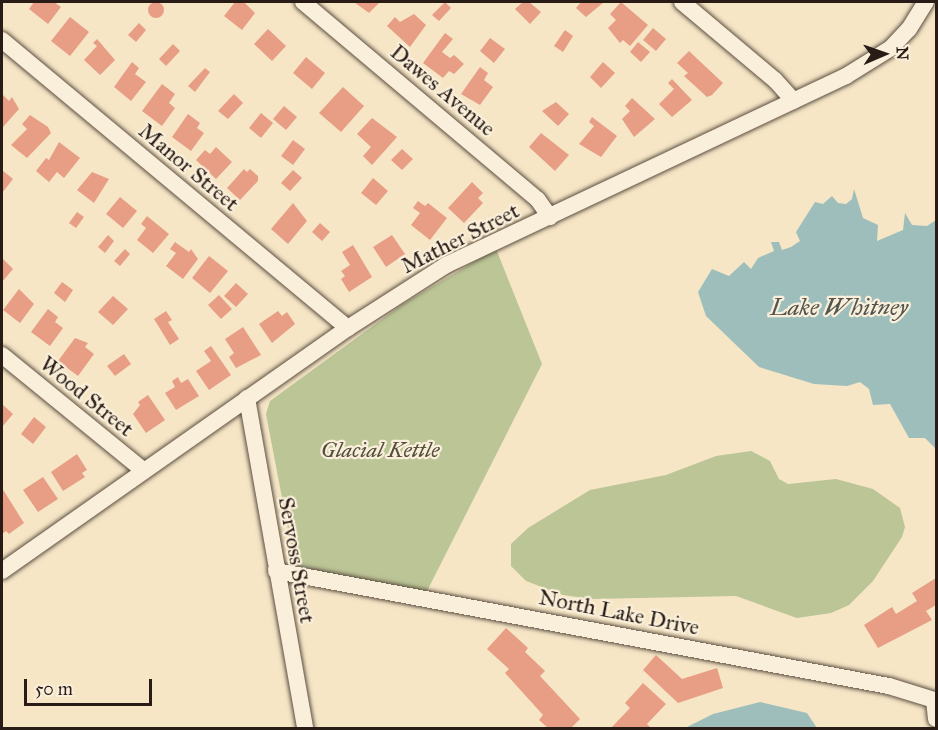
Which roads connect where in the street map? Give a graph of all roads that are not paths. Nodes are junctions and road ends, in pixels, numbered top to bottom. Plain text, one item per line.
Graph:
1 (303, 2) edge
2 (682, 2) edge
3 (926, 2) edge
4 (2, 43) edge
5 (794, 101) junction
6 (550, 217) junction
7 (348, 328) junction
8 (2, 355) edge
9 (247, 398) junction
10 (144, 471) junction
11 (2, 571) edge
12 (276, 571) junction
13 (936, 719) edge
14 (304, 729) edge

1 - 6 street, Dawes Avenue
2 - 5 street
3 - 5 street, Mather Street
4 - 7 street, Manor Street
5 - 6 street, Mather Street
6 - 7 street, Mather Street
7 - 9 street, Mather Street
8 - 10 street, Wood Street
9 - 10 street, Mather Street
9 - 12 street, Servoss Street
10 - 11 street, Mather Street
12 - 13 street, North Lake Drive
12 - 14 street, Servoss Street

